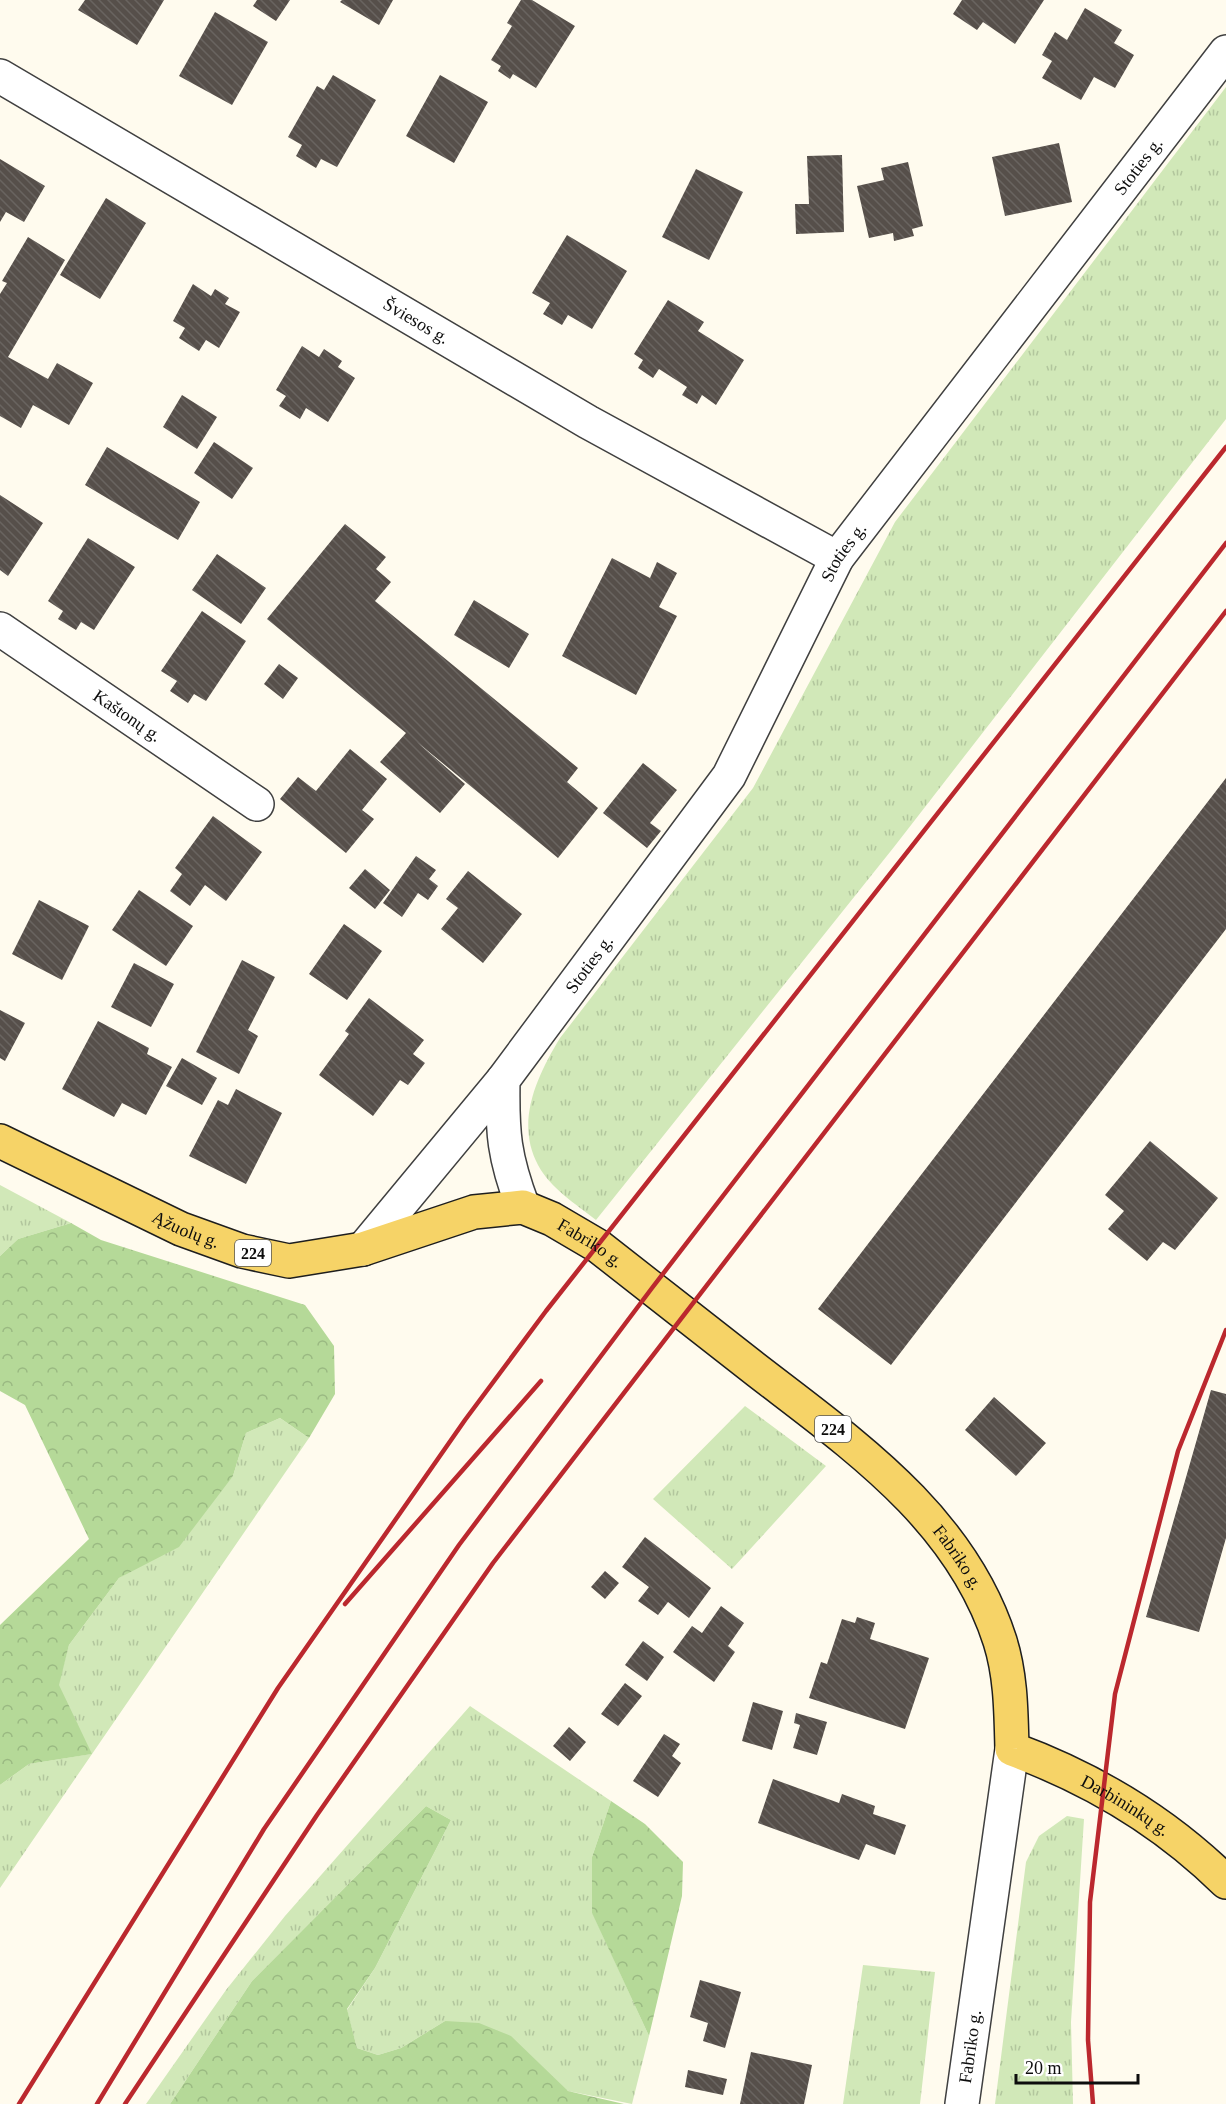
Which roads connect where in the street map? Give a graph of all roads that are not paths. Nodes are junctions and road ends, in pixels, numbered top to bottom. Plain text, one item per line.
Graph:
1 (1226, 52) edge
2 (0, 76) edge
3 (837, 558) junction
4 (0, 629) edge
5 (257, 804) dead end
6 (503, 1080) junction
7 (0, 1141) edge
8 (523, 1207) junction
9 (363, 1249) junction
10 (1012, 1749) junction
11 (1226, 1882) edge
12 (962, 2104) edge

1 - 3 street, Stoties g.
2 - 3 street, Šviesos g.
3 - 6 street, Stoties g.
4 - 5 street, Kaštonų g.
6 - 8 street
6 - 9 street, Stoties g.
7 - 9 main road, Ąžuolų g. / 224
8 - 9 main road, Ąžuolų g. / 224
8 - 10 main road, Fabriko g. / 224
10 - 11 main road, Darbininkų g.
10 - 12 street, Fabriko g.

